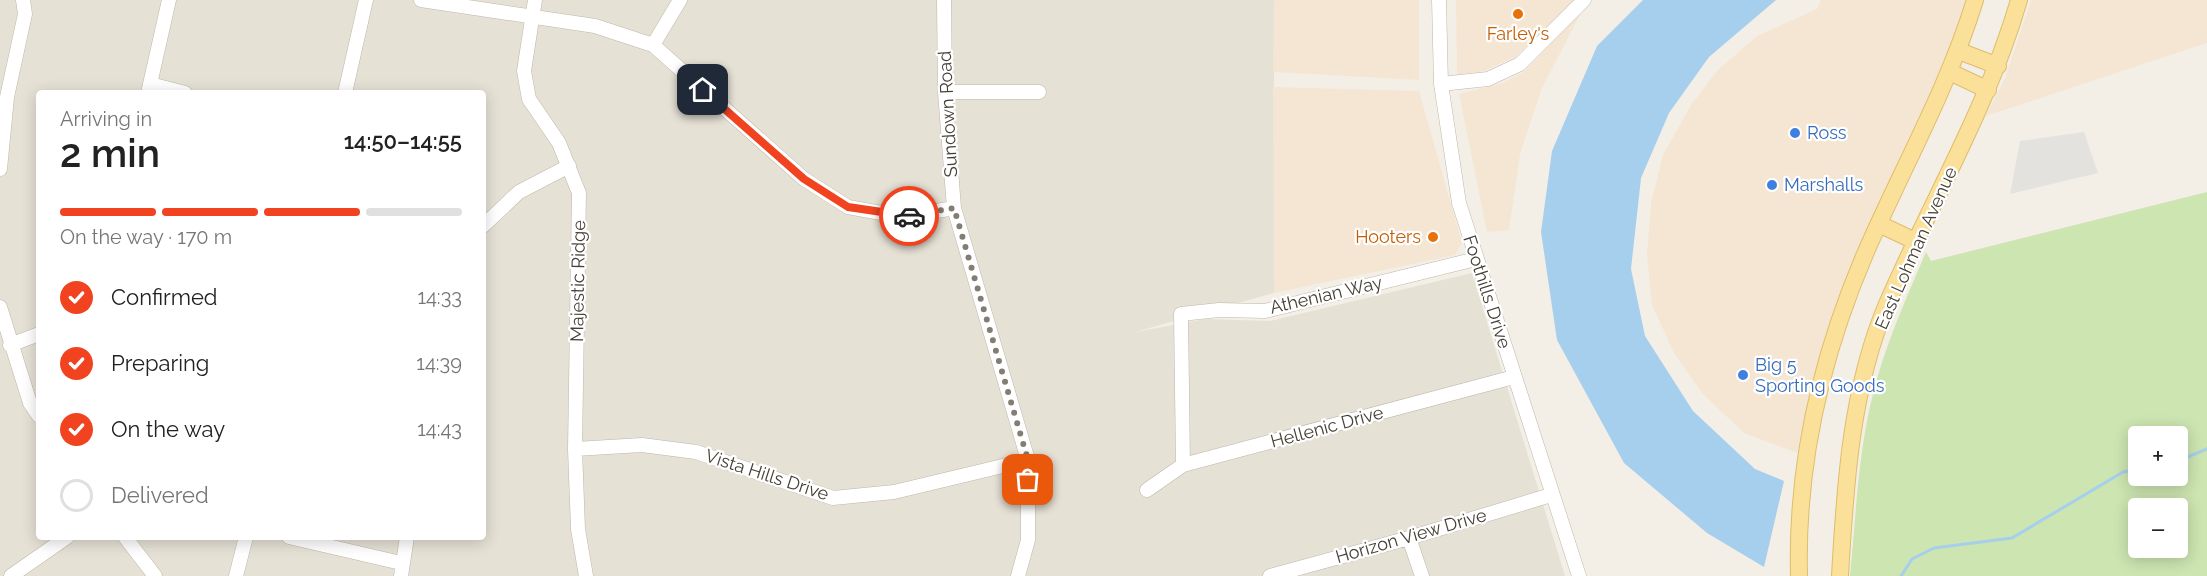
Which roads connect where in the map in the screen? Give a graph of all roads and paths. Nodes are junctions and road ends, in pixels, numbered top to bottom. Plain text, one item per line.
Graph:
1 (23, 0) edge
2 (169, 0) edge
3 (366, 0) edge
4 (421, 0) edge
5 (535, 0) edge
6 (680, 0) edge
7 (944, 0) edge
8 (1439, 0) edge
9 (1584, 0) edge
10 (1975, 0) edge
11 (2019, 0) edge
12 (531, 16) junction
13 (653, 45) junction
14 (1959, 51) junction
15 (1998, 66) junction
16 (1950, 72) junction
17 (1441, 84) junction
18 (149, 88) edge
19 (346, 90) edge
20 (1988, 90) junction
21 (945, 92) junction
22 (1039, 92) dead end
23 (3, 96) edge
24 (569, 166) junction
25 (0, 169) edge
26 (954, 208) junction
27 (486, 223) edge
28 (1879, 224) junction
29 (1917, 242) junction
30 (1476, 259) junction
31 (0, 307) edge
32 (36, 335) edge
33 (10, 345) junction
34 (1514, 377) junction
35 (36, 412) edge
36 (575, 448) junction
37 (1028, 460) junction
38 (1183, 465) junction
39 (1147, 490) dead end
40 (1551, 495) junction
41 (1409, 538) junction
42 (63, 540) edge
43 (127, 540) edge
44 (245, 540) edge
45 (299, 540) edge
46 (406, 540) edge
47 (401, 570) edge
48 (11, 576) edge
49 (156, 576) edge
50 (236, 576) edge
51 (586, 576) edge
52 (1018, 576) edge
53 (1270, 576) edge
54 (1422, 576) edge
55 (1579, 576) edge
56 (1799, 576) edge
57 (1840, 576) edge

1 - 23 street
2 - 18 street
3 - 19 street
4 - 12 street
5 - 12 street, Majestic Ridge
6 - 13 street
7 - 21 street, Sundown Road
8 - 17 street, Foothills Drive
9 - 17 street
10 - 14 main road
11 - 15 main road, East Lohman Avenue
12 - 13 street
12 - 24 street, Majestic Ridge
13 - 26 street
14 - 15 main road
14 - 16 main road
15 - 20 main road, East Lohman Avenue
16 - 20 main road
16 - 28 main road
17 - 30 street, Foothills Drive
20 - 29 main road, East Lohman Avenue
21 - 22 street
21 - 26 street, Sundown Road
23 - 25 street
24 - 27 street
24 - 36 street, Majestic Ridge
26 - 37 street, Sundown Road
28 - 29 main road
28 - 56 main road
29 - 57 main road, East Lohman Avenue
30 - 34 street, Foothills Drive
30 - 38 street, Athenian Way
31 - 33 street
32 - 33 street
33 - 35 street
34 - 38 street, Hellenic Drive
34 - 40 street, Foothills Drive
36 - 37 street, Vista Hills Drive
36 - 51 street, Majestic Ridge
37 - 52 street, Sundown Road
38 - 39 street, Hellenic Drive
40 - 41 street, Horizon View Drive
40 - 55 street, Foothills Drive
41 - 53 street, Horizon View Drive
41 - 54 street
42 - 48 street
43 - 49 street
44 - 50 street
45 - 47 street
46 - 47 street

